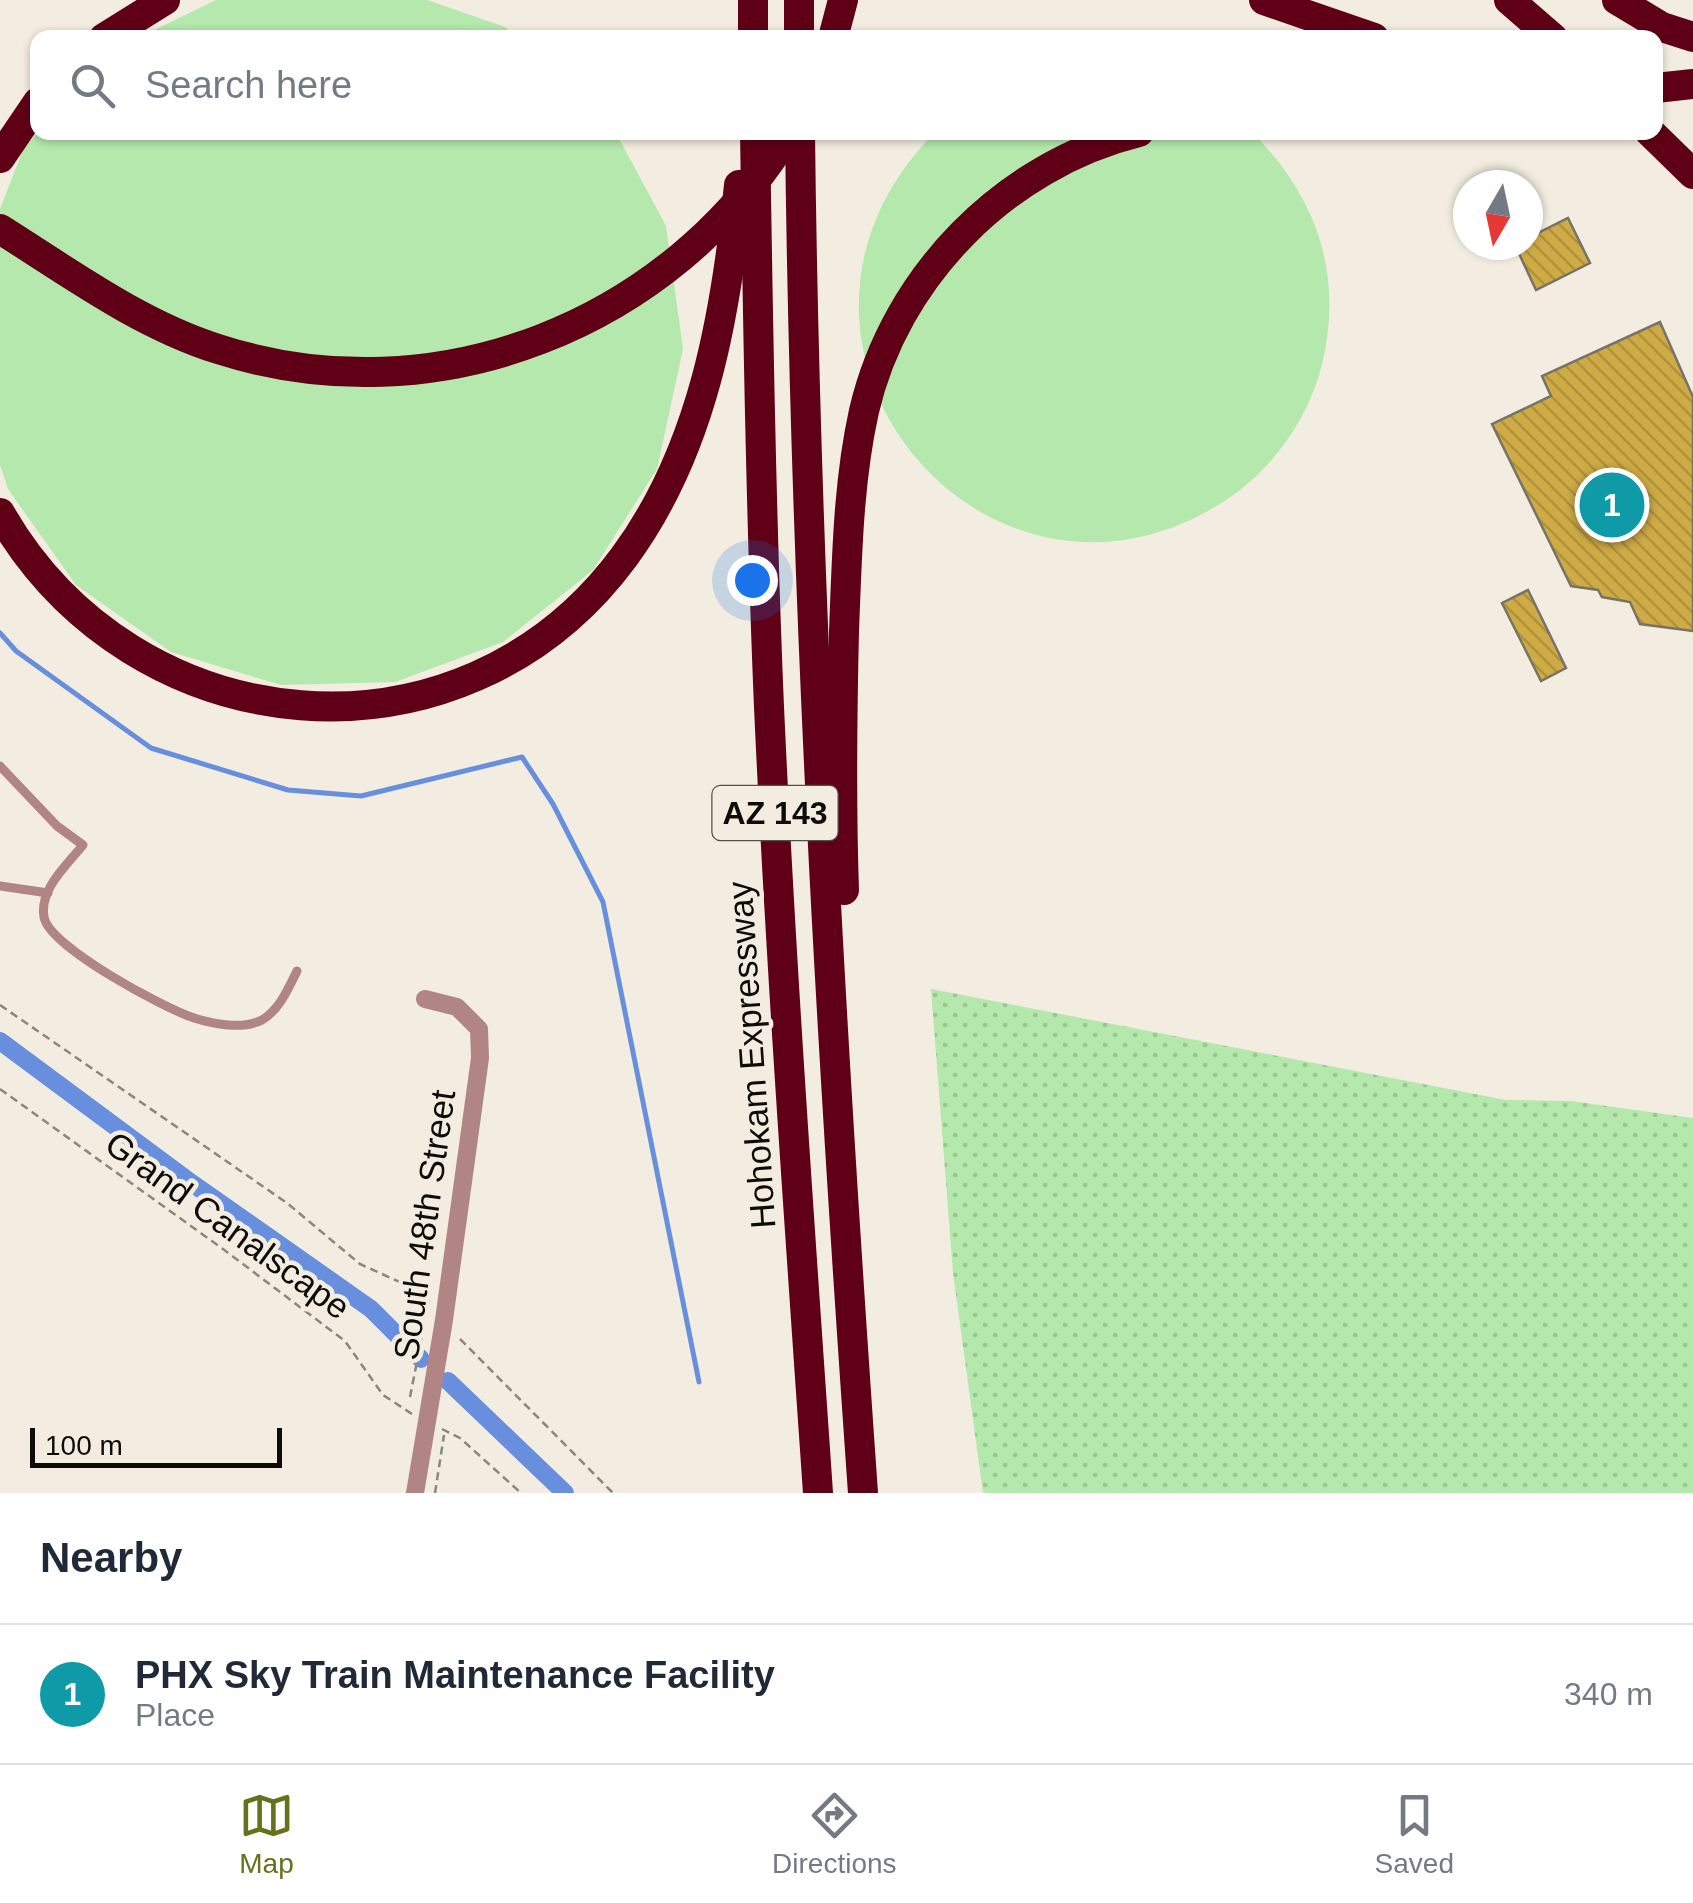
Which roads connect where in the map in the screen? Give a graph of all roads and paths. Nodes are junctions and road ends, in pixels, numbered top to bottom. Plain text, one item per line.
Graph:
1 (165, 0) edge
2 (799, 0) edge
3 (843, 0) edge
4 (1264, 0) edge
5 (1510, 0) edge
6 (1617, 0) edge
7 (1550, 24) edge
8 (117, 30) edge
9 (799, 30) edge
10 (835, 30) edge
11 (1351, 30) edge
12 (1693, 37) edge
13 (1693, 71) edge
14 (1663, 74) edge
15 (1693, 84) edge
16 (1663, 87) edge
17 (30, 114) edge
18 (1663, 128) edge
19 (743, 140) edge
20 (755, 140) edge
21 (784, 140) edge
22 (800, 140) edge
23 (1118, 140) edge
24 (1661, 140) edge
25 (1685, 157) edge
26 (0, 158) edge
27 (0, 229) edge
28 (0, 513) edge
29 (0, 766) edge
30 (0, 886) edge
31 (48, 893) junction
32 (297, 971) dead end
33 (426, 999) dead end
34 (0, 1006) edge
35 (0, 1089) edge
36 (841, 1178) junction
37 (428, 1306) dead end
38 (444, 1320) junction
39 (410, 1397) dead end
40 (431, 1422) junction
41 (415, 1493) edge
42 (436, 1493) edge
43 (521, 1493) edge
44 (614, 1493) edge
45 (818, 1493) edge
46 (863, 1493) edge

1 - 8 highway
2 - 9 highway
3 - 10 highway
4 - 11 highway
5 - 7 highway
6 - 12 highway
13 - 14 highway
15 - 16 highway
17 - 26 highway
18 - 25 highway
19 - 28 highway
20 - 45 highway, Hohokam Expressway / AZ 143
21 - 27 highway, bridge
22 - 36 highway, AZ 143
23 - 36 highway
24 - 25 highway
29 - 31 lane
30 - 31 lane
31 - 32 lane
33 - 38 street, South 48th Street
34 - 38 path
35 - 40 path, Grand Canalscape
36 - 46 highway, AZ 143
37 - 39 path
38 - 40 street, South 48th Street
38 - 44 path
40 - 41 street, South 48th Street
40 - 42 path
40 - 43 path, Grand Canalscape

